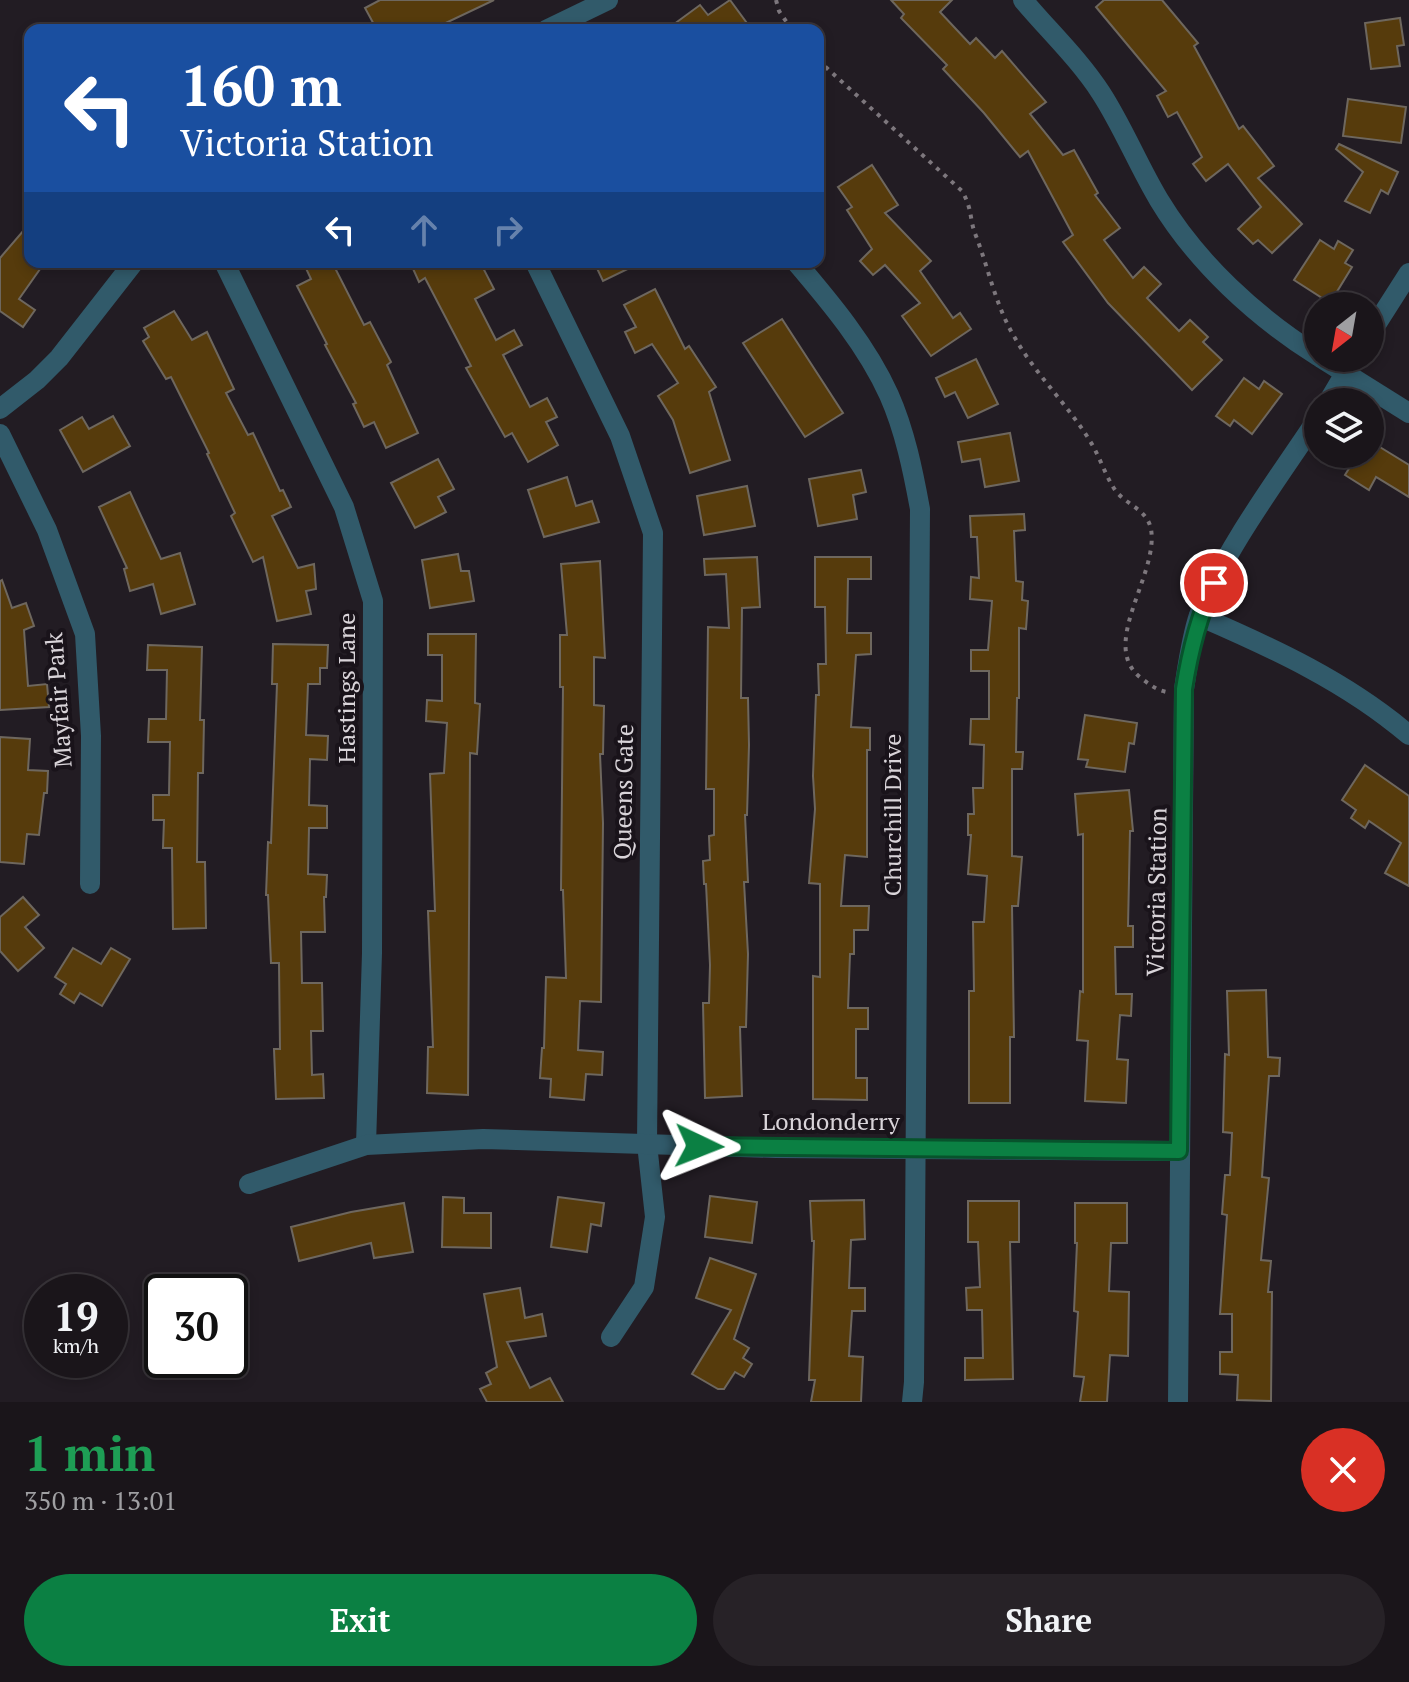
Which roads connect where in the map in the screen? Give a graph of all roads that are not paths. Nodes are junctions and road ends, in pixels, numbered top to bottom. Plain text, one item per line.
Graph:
1 (608, 0) edge
2 (1023, 0) edge
3 (558, 24) edge
4 (129, 268) edge
5 (227, 268) edge
6 (538, 268) edge
7 (801, 268) edge
8 (1409, 273) edge
9 (1384, 312) edge
10 (1304, 346) edge
11 (1358, 372) edge
12 (0, 409) edge
13 (1409, 413) edge
14 (0, 434) edge
15 (1304, 440) edge
16 (1199, 616) junction
17 (1409, 735) edge
18 (90, 884) dead end
19 (647, 1144) junction
20 (366, 1145) junction
21 (917, 1149) junction
22 (1179, 1151) junction
23 (249, 1184) dead end
24 (611, 1337) dead end
25 (912, 1402) edge
26 (1178, 1402) edge

1 - 3 street
2 - 10 street
4 - 12 street
5 - 20 street, Hastings Lane
6 - 19 street, Queens Gate
7 - 21 street, Churchill Drive
8 - 9 street
11 - 13 street
14 - 18 street, Mayfair Park
15 - 16 street, Victoria Station
16 - 17 street
16 - 22 street, Victoria Station
19 - 20 street, Londonderry
19 - 21 street, Londonderry
19 - 24 street, Queens Gate
20 - 23 street, Londonderry
21 - 22 street, Londonderry
21 - 25 street, Churchill Drive
22 - 26 street, Victoria Station

